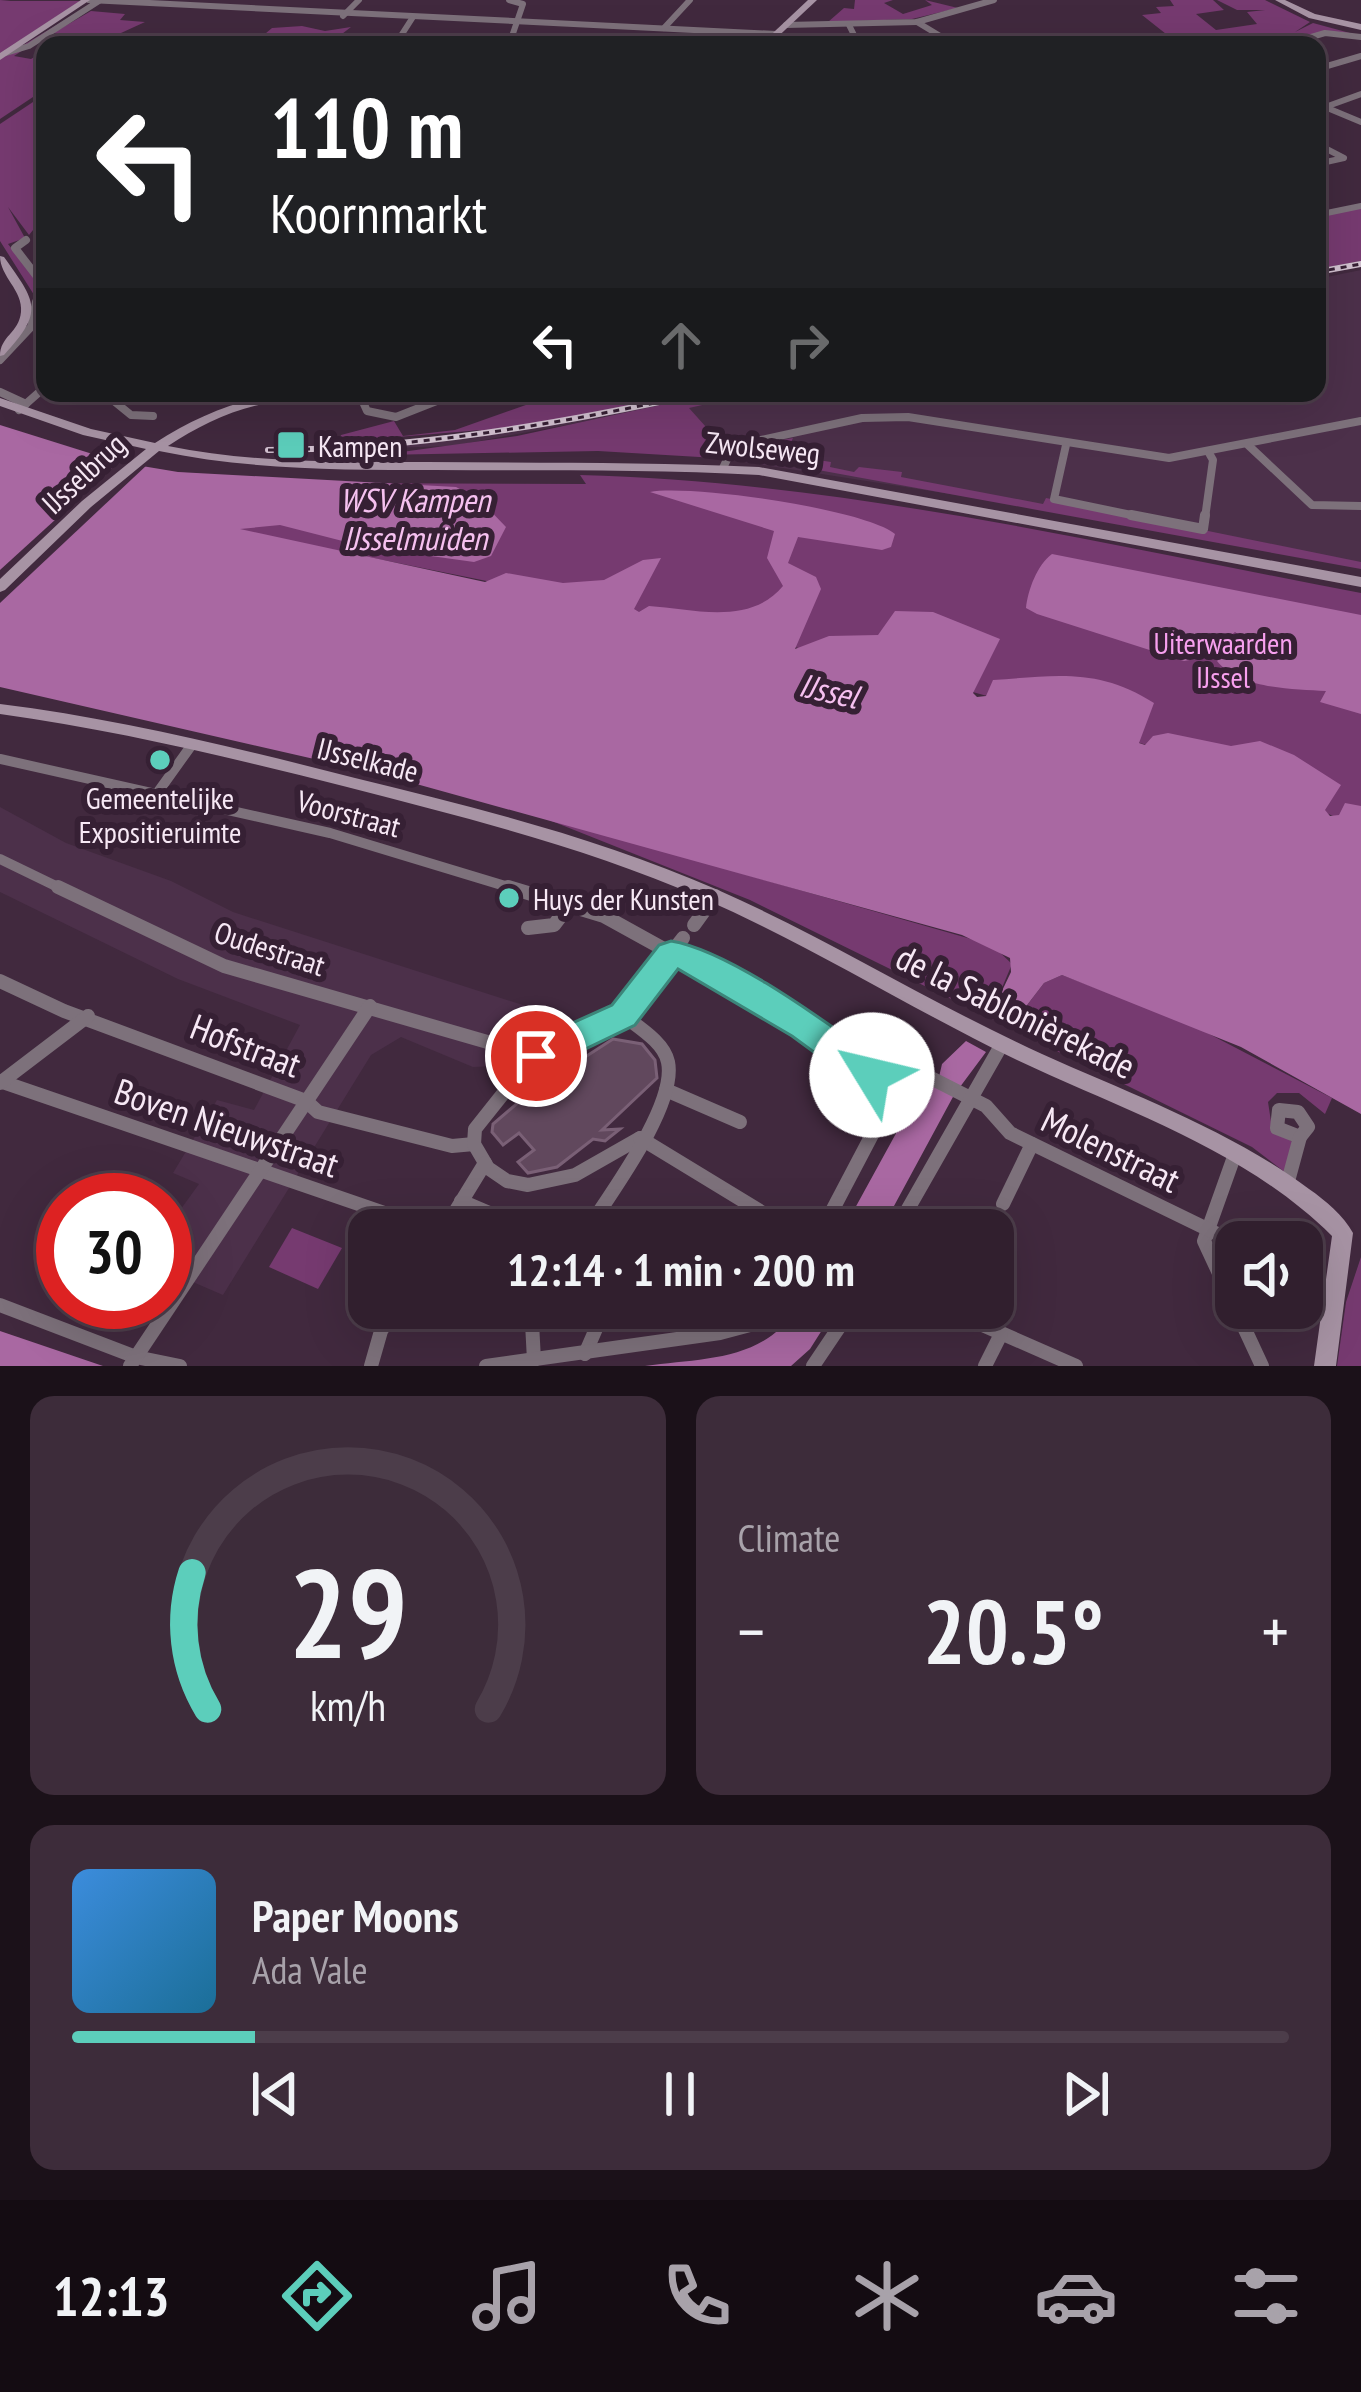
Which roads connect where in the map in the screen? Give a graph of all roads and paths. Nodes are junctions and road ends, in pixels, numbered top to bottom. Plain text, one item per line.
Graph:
1 (88, 0) edge
2 (359, 0) edge
3 (509, 0) edge
4 (690, 0) edge
5 (813, 0) edge
6 (994, 0) edge
7 (1279, 0) edge
8 (99, 1) edge
9 (176, 2) edge
10 (343, 16) junction
11 (413, 17) junction
12 (520, 19) junction
13 (917, 22) junction
14 (786, 25) junction
15 (849, 25) junction
16 (664, 28) junction
17 (1361, 28) edge
18 (776, 34) joint
19 (45, 36) edge
20 (401, 36) edge
21 (513, 36) edge
22 (855, 36) edge
23 (941, 36) edge
24 (1315, 36) edge
25 (1361, 37) edge
26 (36, 42) edge
27 (3, 55) edge
28 (1361, 56) edge
29 (1326, 66) edge
30 (1361, 94) edge
31 (1326, 106) edge
32 (1326, 110) edge
33 (1361, 122) edge
34 (1326, 148) edge
35 (1326, 163) edge
36 (1361, 206) edge
37 (1326, 213) edge
38 (26, 240) dead end
39 (3, 264) edge
40 (36, 275) edge
41 (33, 303) edge
42 (0, 352) edge
43 (0, 392) edge
44 (36, 395) edge
45 (115, 402) edge
46 (294, 402) edge
47 (363, 402) edge
48 (433, 402) edge
49 (0, 403) edge
50 (22, 407) junction
51 (153, 416) dead end
52 (1361, 421) edge
53 (1066, 445) junction
54 (1248, 445) junction
55 (150, 448) junction
56 (1209, 453) junction
57 (723, 469) junction
58 (1361, 506) edge
59 (1361, 582) edge
60 (0, 587) edge
61 (0, 709) edge
62 (191, 746) junction
63 (0, 759) edge
64 (158, 792) junction
65 (0, 859) edge
66 (715, 896) junction
67 (570, 904) junction
68 (694, 925) dead end
69 (529, 928) dead end
70 (683, 938) dead end
71 (671, 954) junction
72 (0, 981) edge
73 (370, 1006) junction
74 (623, 1015) junction
75 (88, 1016) junction
76 (1002, 1044) junction
77 (536, 1056) junction
78 (1, 1082) edge
79 (666, 1090) junction
80 (895, 1091) junction
81 (964, 1095) junction
82 (306, 1101) junction
83 (740, 1122) dead end
84 (640, 1138) junction
85 (1300, 1138) dead end
86 (474, 1144) junction
87 (1032, 1144) junction
88 (1235, 1154) junction
89 (484, 1162) junction
90 (261, 1169) junction
91 (1288, 1185) junction
92 (461, 1201) junction
93 (1004, 1204) dead end
94 (374, 1209) edge
95 (456, 1209) edge
96 (480, 1209) edge
97 (601, 1209) edge
98 (757, 1209) edge
99 (833, 1209) edge
100 (907, 1209) edge
101 (1208, 1229) junction
102 (1352, 1231) edge
103 (1215, 1232) edge
104 (1323, 1286) edge
105 (1336, 1292) junction
106 (0, 1305) edge
107 (382, 1329) edge
108 (532, 1329) edge
109 (596, 1329) edge
110 (736, 1329) edge
111 (838, 1329) edge
112 (990, 1329) edge
113 (1001, 1334) junction
114 (585, 1354) junction
115 (534, 1360) junction
116 (133, 1361) edge
117 (180, 1366) edge
118 (371, 1366) edge
119 (486, 1366) edge
120 (813, 1366) edge
121 (985, 1366) edge
122 (1076, 1366) edge
123 (1262, 1366) edge
124 (1324, 1366) edge

1 - 8 street
1 - 27 street
2 - 10 street
3 - 12 street
4 - 16 street
5 - 14 street
6 - 13 street
7 - 17 street
8 - 9 street
8 - 19 street
9 - 10 street
10 - 11 street
11 - 12 street
11 - 20 street
12 - 16 street
12 - 21 street
13 - 15 street
13 - 23 street
14 - 15 street
14 - 18 street
15 - 22 street
16 - 18 street
24 - 25 street
26 - 27 street
28 - 29 street
30 - 31 street
32 - 33 street
34 - 35 street
36 - 37 street
38 - 40 street
39 - 41 street
41 - 42 street
43 - 50 street
44 - 50 street
45 - 51 street
46 - 55 street, IJsselbrug
47 - 48 street
49 - 50 street, Zwolseweg
50 - 55 street, Zwolseweg
52 - 54 street
53 - 56 street
53 - 56 street
53 - 57 street
54 - 56 street
54 - 58 street
55 - 57 street, Zwolseweg
55 - 60 street, IJsselbrug
57 - 59 street, Zwolseweg
61 - 62 street, IJsselkade
62 - 64 street
62 - 66 street, IJsselkade
63 - 64 street, Voorstraat
64 - 67 street, Voorstraat
65 - 73 street, Oudestraat
66 - 68 street
66 - 76 street, de la Sablonièrekade
67 - 69 street
67 - 71 street, Voorstraat
70 - 71 street
71 - 74 street
71 - 80 street, Voorstraat
72 - 75 street, Hofstraat
73 - 77 street, Oudestraat
73 - 82 street
74 - 77 street
74 - 79 street
75 - 78 street
75 - 82 street, Hofstraat
76 - 81 street
76 - 88 street, de la Sablonièrekade
77 - 86 street
78 - 90 street, Boven Nieuwstraat
79 - 83 street
79 - 84 street
80 - 81 street, Molenstraat
80 - 99 street
81 - 87 street, Molenstraat
81 - 100 street
82 - 86 street, Hofstraat
82 - 90 street
84 - 89 street
84 - 97 street
84 - 98 street
85 - 91 street
86 - 89 street
87 - 93 street
87 - 101 street, Molenstraat
88 - 91 street, de la Sablonièrekade
88 - 101 street
89 - 92 street
90 - 94 street, Boven Nieuwstraat
90 - 116 street
91 - 102 street, de la Sablonièrekade
92 - 95 street
92 - 96 street
101 - 103 street, Molenstraat
101 - 123 street
102 - 105 street
104 - 105 street
105 - 124 street
106 - 116 street
107 - 118 street
108 - 115 street
109 - 114 street
110 - 114 street
111 - 120 street
112 - 113 street
113 - 121 street
113 - 122 street
114 - 115 street
115 - 119 street
116 - 117 street

